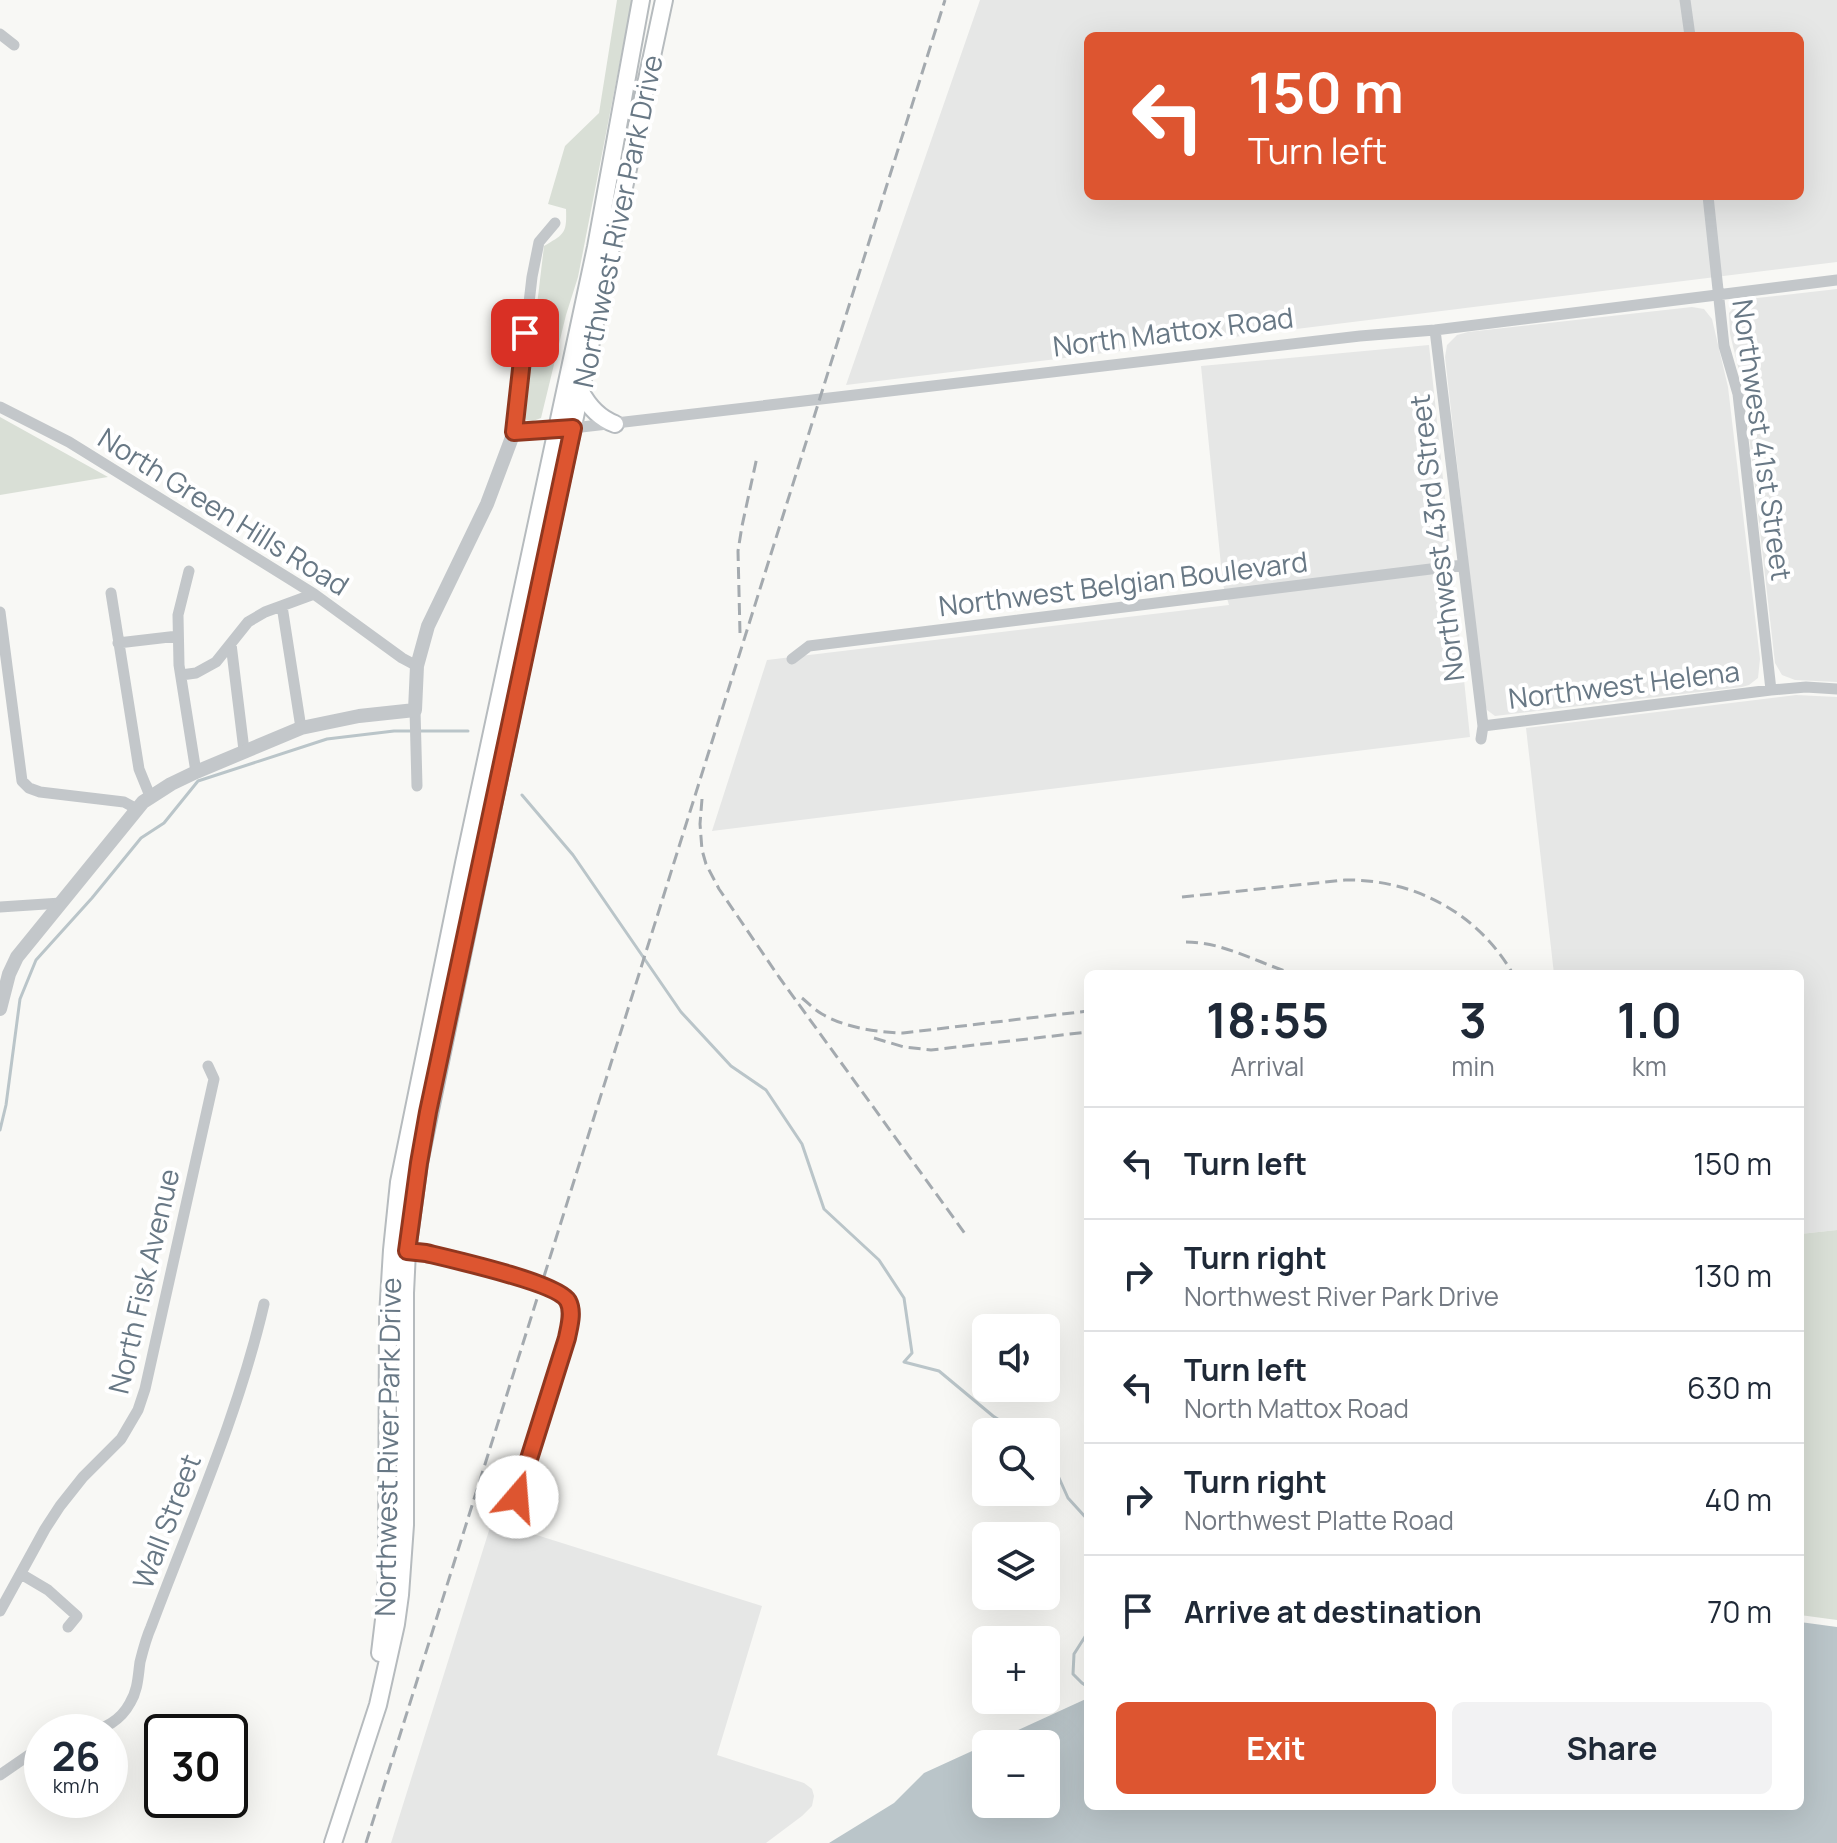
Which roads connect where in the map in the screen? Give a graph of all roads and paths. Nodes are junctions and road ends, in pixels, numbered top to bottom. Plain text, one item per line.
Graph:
1 (641, 0) edge
2 (664, 0) edge
3 (1685, 0) edge
4 (1689, 32) edge
5 (0, 34) edge
6 (14, 45) dead end
7 (1708, 200) edge
8 (555, 223) dead end
9 (1837, 280) edge
10 (1719, 295) junction
11 (1435, 330) junction
12 (581, 392) junction
13 (0, 407) edge
14 (615, 424) junction
15 (565, 428) junction
16 (514, 432) junction
17 (1463, 565) junction
18 (189, 571) dead end
19 (111, 593) dead end
20 (314, 594) junction
21 (282, 606) junction
22 (0, 612) edge
23 (178, 636) junction
24 (118, 643) junction
25 (231, 644) junction
26 (792, 659) dead end
27 (419, 660) junction
28 (181, 675) junction
29 (510, 687) junction
30 (1837, 689) edge
31 (1771, 690) junction
32 (416, 715) junction
33 (1483, 726) junction
34 (301, 728) junction
35 (1481, 739) dead end
36 (244, 750) junction
37 (196, 772) junction
38 (417, 786) dead end
39 (150, 796) junction
40 (137, 809) junction
41 (464, 863) junction
42 (482, 867) junction
43 (61, 903) junction
44 (0, 907) edge
45 (0, 1009) edge
46 (208, 1066) dead end
47 (400, 1250) junction
48 (264, 1304) dead end
49 (507, 1526) dead end
50 (21, 1574) junction
51 (0, 1611) edge
52 (68, 1627) dead end
53 (121, 1714) edge
54 (24, 1758) edge
55 (0, 1775) edge
56 (333, 1843) edge

1 - 15 main road, Northwest River Park Drive
2 - 12 main road, Northwest River Park Drive
3 - 4 street
5 - 6 street
7 - 10 street, Northwest 41st Street
8 - 16 street
9 - 10 street, North Mattox Road
10 - 11 street, North Mattox Road
10 - 31 street, Northwest 41st Street
11 - 14 street, North Mattox Road
11 - 17 street, Northwest 43rd Street
12 - 14 main road
12 - 15 main road, Northwest River Park Drive
13 - 20 street, North Green Hills Road
14 - 15 street, North Mattox Road
15 - 16 street, North Mattox Road
15 - 29 main road, Northwest River Park Drive
16 - 27 street
17 - 26 street, Northwest Belgian Boulevard
17 - 33 street, Northwest 43rd Street
18 - 23 street
19 - 24 street
20 - 21 street
20 - 27 street, North Green Hills Road
21 - 25 street
21 - 34 street
22 - 40 street
23 - 24 street
23 - 28 street
24 - 39 street
25 - 28 street
25 - 36 street
27 - 32 street
28 - 37 street
29 - 41 main road, Northwest River Park Drive
29 - 42 main road, Northwest River Park Drive
30 - 31 street, Northwest Helena
31 - 33 street, Northwest Helena
32 - 34 street
32 - 38 street
33 - 35 street, Northwest 43rd Street
34 - 36 street
36 - 37 street
37 - 39 street
39 - 40 street
40 - 43 street
41 - 42 main road
41 - 47 main road, Northwest River Park Drive
42 - 47 main road, Northwest River Park Drive
43 - 44 street
43 - 45 street
46 - 50 street, North Fisk Avenue
47 - 49 street
47 - 56 main road, Northwest River Park Drive
48 - 53 street, Wall Street
50 - 51 street, North Fisk Avenue
50 - 52 street
54 - 55 street

